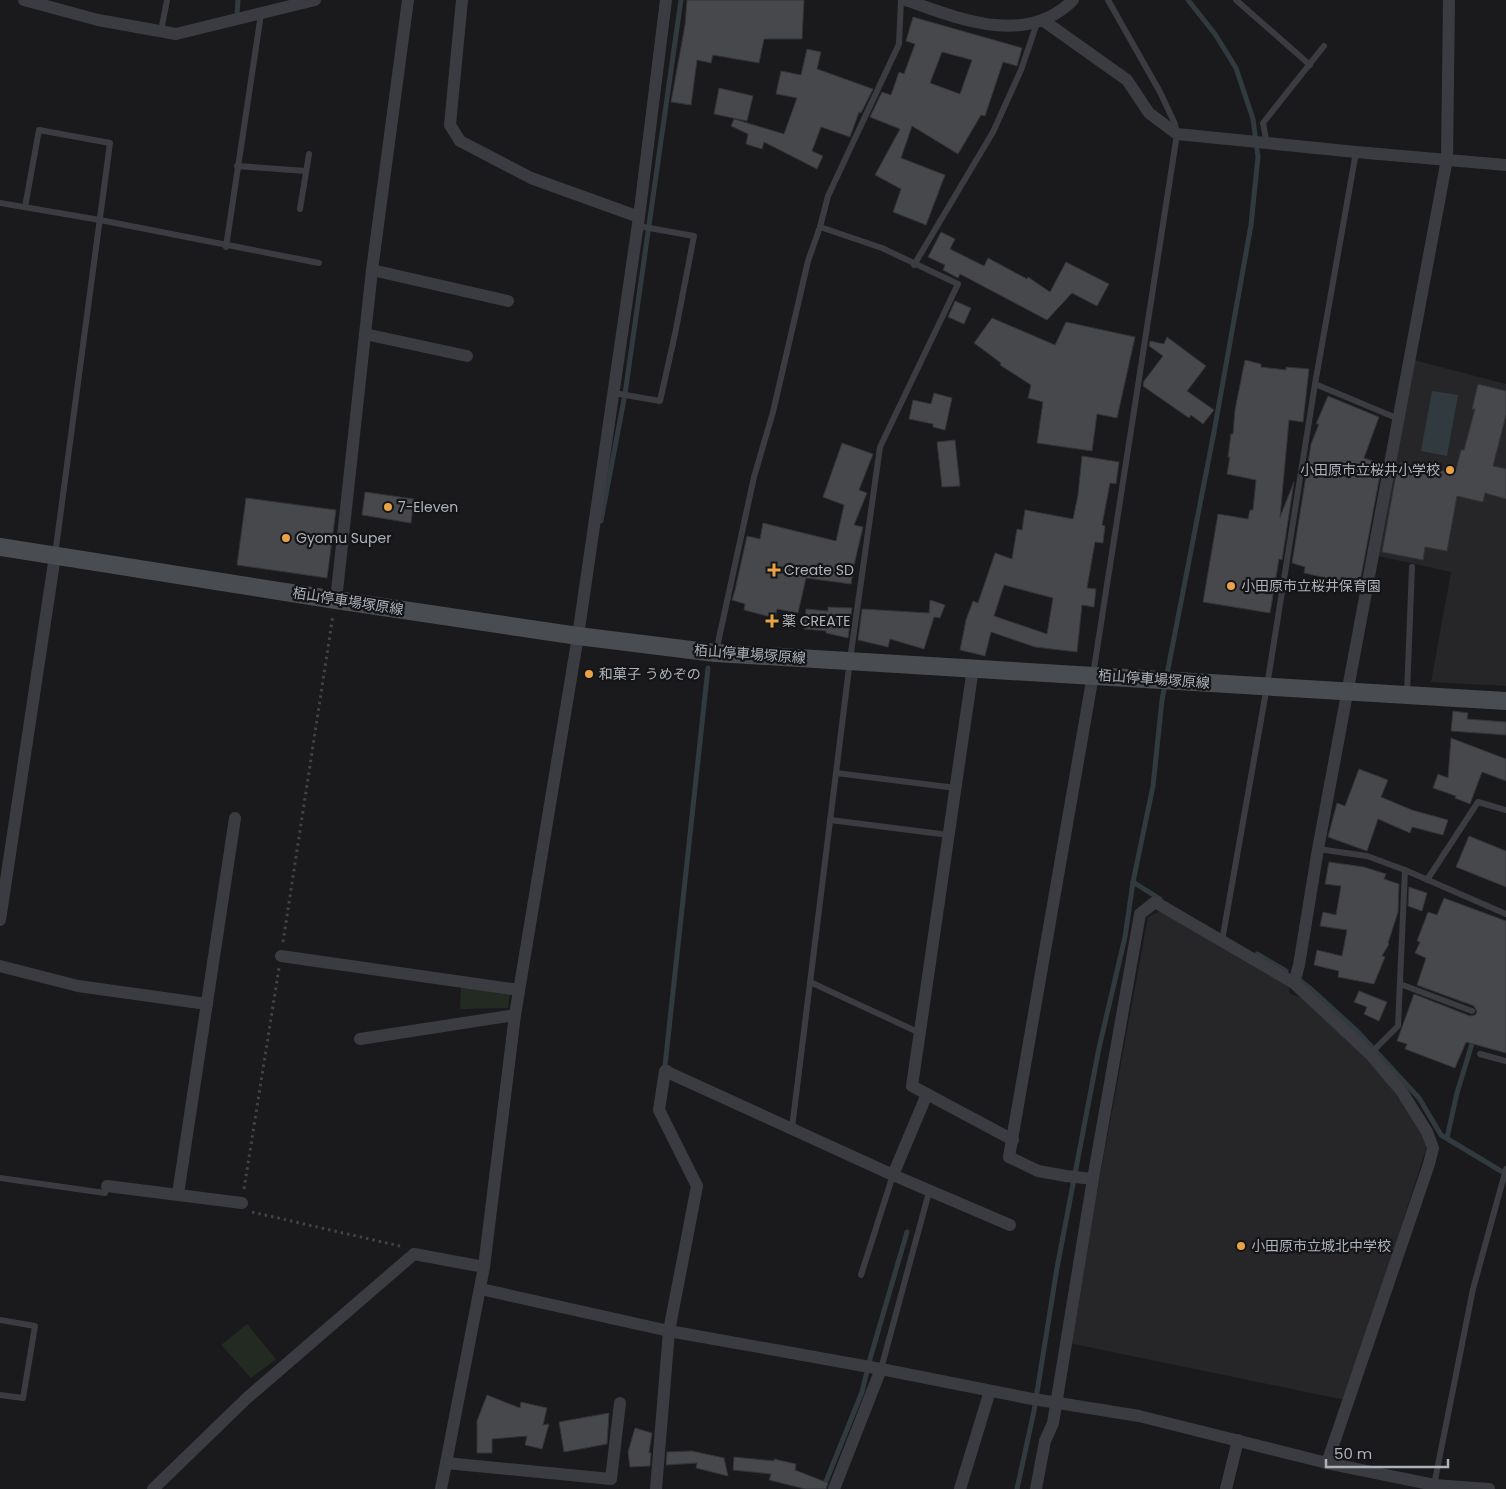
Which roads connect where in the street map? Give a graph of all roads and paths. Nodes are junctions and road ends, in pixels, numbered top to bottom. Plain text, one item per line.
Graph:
1 (24, 0) edge
2 (167, 0) edge
3 (315, 0) edge
4 (408, 0) edge
5 (462, 0) edge
6 (666, 0) edge
7 (901, 0) edge
8 (906, 0) edge
9 (1073, 0) edge
10 (1108, 0) edge
11 (1236, 0) edge
12 (1449, 0) edge
13 (261, 14) junction
14 (1041, 22) junction
15 (161, 31) junction
16 (1324, 46) dead end
17 (1310, 65) junction
18 (1177, 134) junction
19 (1267, 144) junction
20 (1356, 152) junction
21 (308, 154) dead end
22 (1447, 159) junction
23 (1506, 165) edge
24 (237, 166) junction
25 (306, 171) junction
26 (0, 203) edge
27 (25, 207) junction
28 (300, 209) dead end
29 (100, 220) junction
30 (638, 221) junction
31 (820, 226) junction
32 (226, 246) junction
33 (319, 264) dead end
34 (914, 265) junction
35 (372, 270) junction
36 (508, 301) dead end
37 (366, 334) junction
38 (467, 356) dead end
39 (1314, 384) junction
40 (614, 393) junction
41 (1398, 419) junction
42 (0, 546) edge
43 (55, 556) junction
44 (1412, 567) dead end
45 (336, 600) junction
46 (578, 636) junction
47 (715, 653) junction
48 (850, 660) junction
49 (973, 668) junction
50 (1093, 675) junction
51 (1267, 686) junction
52 (1349, 690) junction
53 (1407, 694) junction
54 (1506, 701) edge
55 (836, 773) junction
56 (956, 788) junction
57 (1506, 810) edge
58 (235, 818) dead end
59 (830, 820) junction
60 (949, 835) junction
61 (1318, 849) junction
62 (1405, 870) junction
63 (1427, 880) junction
64 (1506, 914) edge
65 (0, 920) edge
66 (1222, 940) junction
67 (281, 956) junction
68 (0, 966) edge
69 (810, 982) junction
70 (1294, 983) junction
71 (1400, 984) junction
72 (519, 990) junction
73 (207, 1004) junction
74 (1472, 1011) dead end
75 (515, 1014) junction
76 (920, 1033) junction
77 (360, 1039) dead end
78 (1370, 1054) junction
79 (1480, 1054) dead end
80 (1506, 1061) edge
81 (927, 1094) junction
82 (792, 1128) junction
83 (1013, 1140) junction
84 (1506, 1169) edge
85 (893, 1175) junction
86 (0, 1178) edge
87 (1092, 1179) junction
88 (107, 1186) joint
89 (929, 1192) junction
90 (178, 1194) junction
91 (242, 1203) junction
92 (1010, 1225) dead end
93 (414, 1254) junction
94 (484, 1266) junction
95 (861, 1275) dead end
96 (481, 1289) junction
97 (0, 1320) edge
98 (670, 1331) junction
99 (882, 1369) junction
100 (990, 1391) junction
101 (0, 1394) edge
102 (1055, 1402) junction
103 (620, 1403) dead end
104 (1238, 1440) junction
105 (1327, 1462) junction
106 (446, 1463) junction
107 (1434, 1484) junction
108 (153, 1489) edge
109 (441, 1489) edge
110 (656, 1489) edge
111 (834, 1489) edge
112 (960, 1489) edge
113 (1036, 1489) edge
114 (1226, 1489) edge
115 (1489, 1489) edge

1 - 15 street
2 - 15 lane
3 - 13 street
4 - 35 street
5 - 30 street
6 - 30 street
7 - 31 lane
8 - 14 street
9 - 14 street
10 - 18 lane
11 - 17 lane
12 - 22 street
13 - 15 street
13 - 24 lane
14 - 18 street
14 - 34 lane
16 - 17 lane
17 - 19 lane
18 - 19 street
18 - 50 lane
19 - 20 street
20 - 22 street
20 - 39 lane
21 - 25 lane
22 - 23 street
22 - 41 street
24 - 25 lane
24 - 32 lane
25 - 28 lane
26 - 27 lane
27 - 29 lane
27 - 29 lane
29 - 32 lane
29 - 43 lane
30 - 40 street
30 - 40 lane
31 - 34 lane
31 - 47 lane
32 - 33 lane
34 - 48 lane
35 - 36 street
35 - 37 street
37 - 38 street
37 - 45 street
39 - 41 lane
39 - 51 lane
40 - 46 street
41 - 52 street
42 - 43 main road, 栢山停車場塚原線
43 - 45 main road, 栢山停車場塚原線
43 - 65 street
44 - 53 lane
45 - 46 main road, 栢山停車場塚原線
45 - 67 path
46 - 47 main road, 栢山停車場塚原線
46 - 72 street
47 - 48 main road, 栢山停車場塚原線
48 - 49 main road, 栢山停車場塚原線
48 - 55 lane
49 - 50 main road, 栢山停車場塚原線
49 - 56 street
50 - 51 main road, 栢山停車場塚原線
50 - 83 street
51 - 52 main road, 栢山停車場塚原線
51 - 66 lane
52 - 53 main road, 栢山停車場塚原線
52 - 61 street
53 - 54 main road, 栢山停車場塚原線
55 - 56 lane
55 - 59 lane
56 - 60 street
57 - 63 lane
58 - 73 street
59 - 60 lane
59 - 69 lane
60 - 76 street
61 - 62 lane
61 - 70 street
62 - 63 lane
62 - 71 lane
63 - 64 lane
66 - 70 street
66 - 87 street
67 - 72 street
67 - 91 path
68 - 73 street
69 - 76 lane
69 - 82 lane
70 - 78 street
71 - 74 lane
71 - 78 lane
72 - 75 street
73 - 90 street
75 - 77 street
75 - 94 street
76 - 81 street
78 - 105 street
79 - 80 lane
81 - 83 street
81 - 85 street
82 - 85 street
82 - 98 street
83 - 87 street
84 - 107 lane
85 - 89 street
85 - 95 lane
86 - 88 lane
87 - 102 street
88 - 90 street
89 - 92 street
89 - 99 lane
90 - 91 street
91 - 93 path
93 - 94 street
93 - 108 street
94 - 96 street
96 - 98 street
96 - 106 street
97 - 101 lane
98 - 99 street
98 - 110 street
99 - 100 street
99 - 111 street
100 - 102 street
100 - 112 street
102 - 104 street
102 - 113 street
103 - 106 street
104 - 105 street
104 - 114 street
105 - 107 street
106 - 109 street
107 - 115 street

